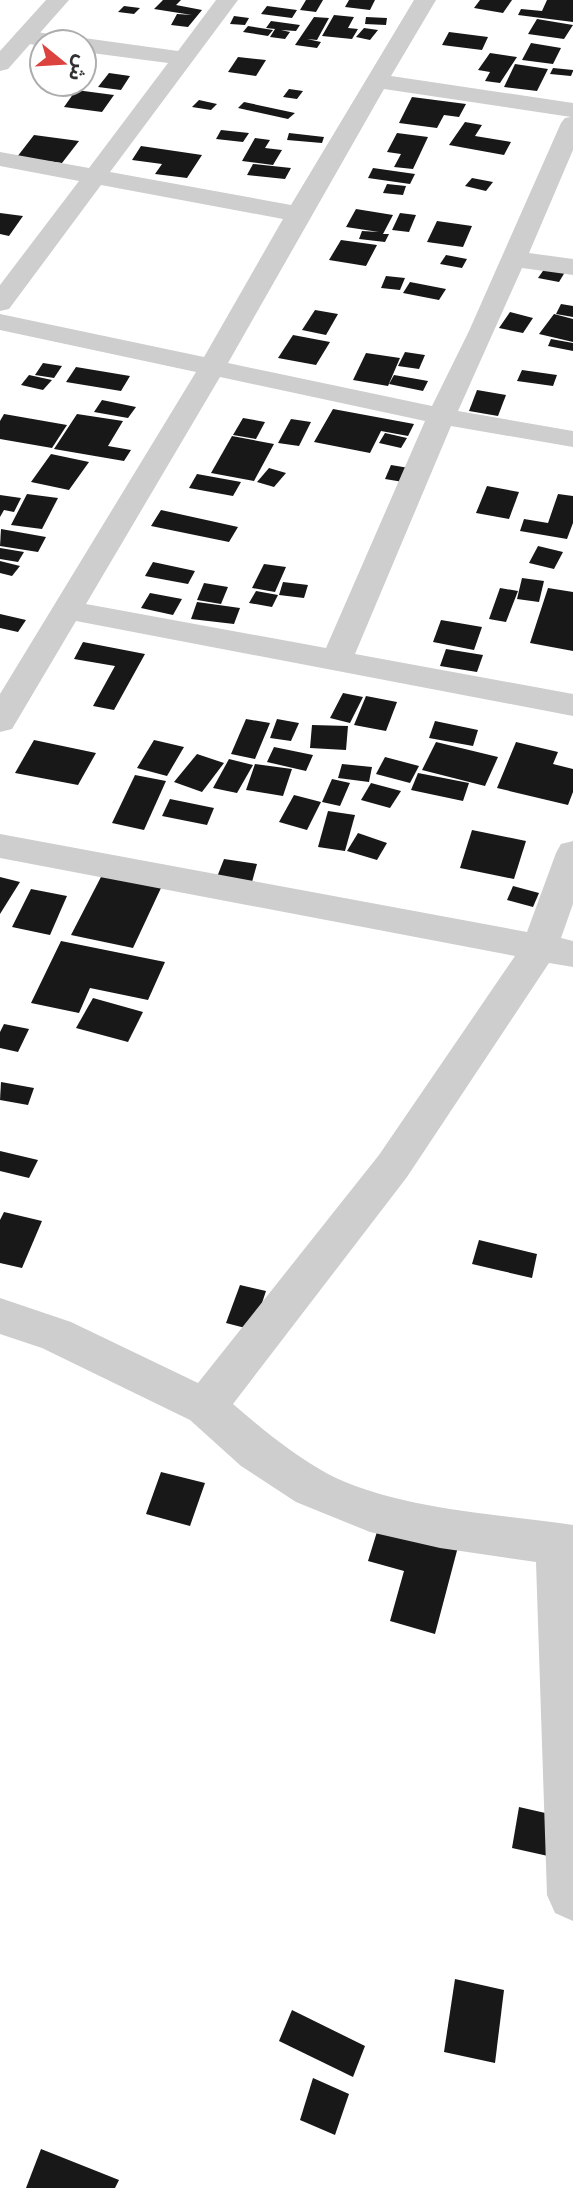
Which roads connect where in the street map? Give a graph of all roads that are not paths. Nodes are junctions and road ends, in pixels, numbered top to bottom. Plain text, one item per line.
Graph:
1 (58, 0) edge
2 (227, 0) edge
3 (425, 0) edge
4 (25, 37) junction
5 (28, 37) edge
6 (98, 47) edge
7 (183, 58) junction
8 (0, 64) edge
9 (378, 81) junction
10 (573, 110) edge
11 (573, 123) edge
12 (0, 159) edge
13 (96, 177) junction
14 (298, 214) junction
15 (514, 259) junction
16 (573, 267) edge
17 (0, 303) edge
18 (0, 322) edge
19 (213, 366) junction
20 (440, 416) junction
21 (573, 439) edge
22 (69, 610) junction
23 (337, 660) junction
24 (573, 705) edge
25 (0, 721) edge
26 (0, 846) edge
27 (573, 853) edge
28 (556, 951) edge
29 (0, 1316) edge
30 (205, 1407) junction
31 (565, 1546) edge
32 (573, 1895) edge

1 - 4 street
2 - 7 street
3 - 9 street
4 - 5 street
4 - 8 street
6 - 7 street
7 - 13 street
9 - 10 street
9 - 14 street
11 - 15 street
12 - 13 street
13 - 14 street
13 - 17 street
14 - 19 street
15 - 16 street
15 - 20 street
18 - 19 street
19 - 20 street
19 - 22 street
20 - 21 street
20 - 23 street
22 - 23 street
22 - 25 street
23 - 24 street
26 - 28 street
27 - 28 street
28 - 30 street
29 - 30 street
30 - 31 street
31 - 32 street

